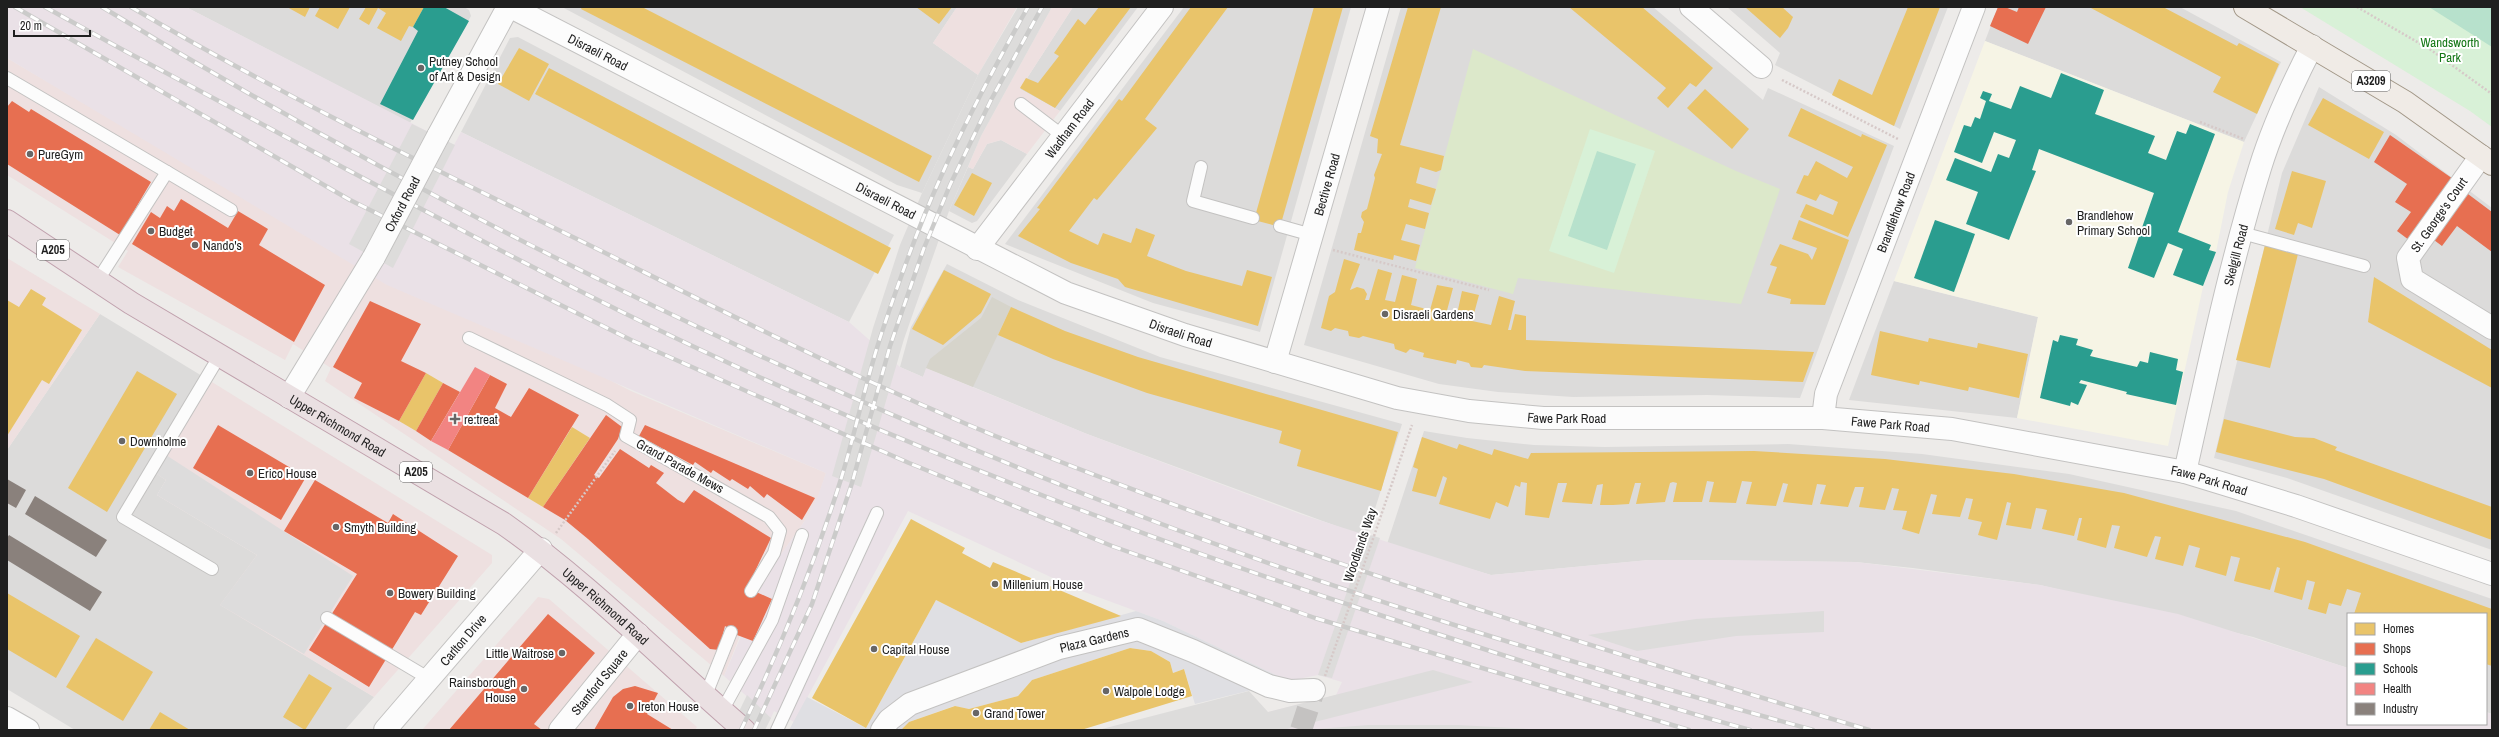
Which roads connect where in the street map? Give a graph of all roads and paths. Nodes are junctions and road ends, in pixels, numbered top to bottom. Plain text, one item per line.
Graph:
1 (510, 7) edge
2 (1162, 7) edge
3 (1378, 7) edge
4 (1691, 7) edge
5 (1974, 7) edge
6 (2245, 7) edge
7 (2357, 7) edge
8 (2312, 46) junction
9 (1761, 67) joint
10 (7, 78) edge
11 (2492, 94) edge
12 (1021, 104) dead end
13 (2200, 122) dead end
14 (1063, 136) junction
15 (1919, 147) junction
16 (2267, 148) junction
17 (2487, 160) edge
18 (1201, 167) dead end
19 (167, 172) junction
20 (231, 210) dead end
21 (1253, 218) dead end
22 (7, 221) edge
23 (1280, 226) dead end
24 (2242, 233) junction
25 (1311, 240) junction
26 (977, 249) junction
27 (2364, 266) dead end
28 (98, 280) junction
29 (1489, 290) dead end
30 (2492, 328) edge
31 (469, 338) dead end
32 (220, 355) junction
33 (1275, 362) junction
34 (289, 397) junction
35 (1823, 418) junction
36 (1413, 420) dead end
37 (626, 436) junction
38 (2185, 472) junction
39 (877, 514) dead end
40 (802, 535) dead end
41 (542, 550) junction
42 (212, 569) dead end
43 (2492, 574) edge
44 (751, 591) dead end
45 (327, 618) dead end
46 (732, 632) dead end
47 (638, 634) junction
48 (428, 678) junction
49 (1319, 683) joint
50 (705, 697) junction
51 (722, 711) junction
52 (7, 718) edge
53 (393, 727) edge
54 (28, 730) edge
55 (560, 730) edge
56 (744, 730) edge
57 (776, 730) edge
58 (882, 730) edge

1 - 26 street, Disraeli Road
1 - 34 street, Oxford Road, bridge
2 - 14 street, Wadham Road
3 - 25 street, Bective Road
4 - 9 street
5 - 15 street, Brandlehow Road
6 - 8 main road, A3209
7 - 11 path
8 - 16 street, Skelgill Road
8 - 17 main road, A3209
9 - 15 path
10 - 19 lane
12 - 14 lane
13 - 16 path
14 - 26 street, Wadham Road
15 - 35 street, Brandlehow Road
16 - 24 street, Skelgill Road
17 - 30 street, St. George's Court
18 - 21 lane
19 - 20 lane
19 - 28 lane
22 - 28 highway, Upper Richmond Road / A205
23 - 25 lane
24 - 27 lane
24 - 38 street, Skelgill Road
25 - 29 path
25 - 33 street, Bective Road
26 - 33 street, Disraeli Road
28 - 32 highway, Upper Richmond Road / A205
31 - 37 lane, Grand Parade Mews
32 - 34 highway, Upper Richmond Road / A205
32 - 42 lane
33 - 35 street, Fawe Park Road
34 - 41 highway, Upper Richmond Road / A205
35 - 38 street, Fawe Park Road
36 - 49 path, Woodlands Way, bridge
37 - 41 path
37 - 44 lane, Grand Parade Mews
38 - 43 street, Fawe Park Road
39 - 57 lane
40 - 51 lane
41 - 47 highway, Upper Richmond Road / A205
41 - 48 street, Carlton Drive
45 - 48 lane
46 - 50 lane
47 - 50 highway, Upper Richmond Road / A205
47 - 55 street, Stamford Square
48 - 53 street, Carlton Drive
49 - 58 street, Plaza Gardens
50 - 51 highway, Upper Richmond Road / A205
51 - 56 highway, Upper Richmond Road / A205
52 - 54 street

